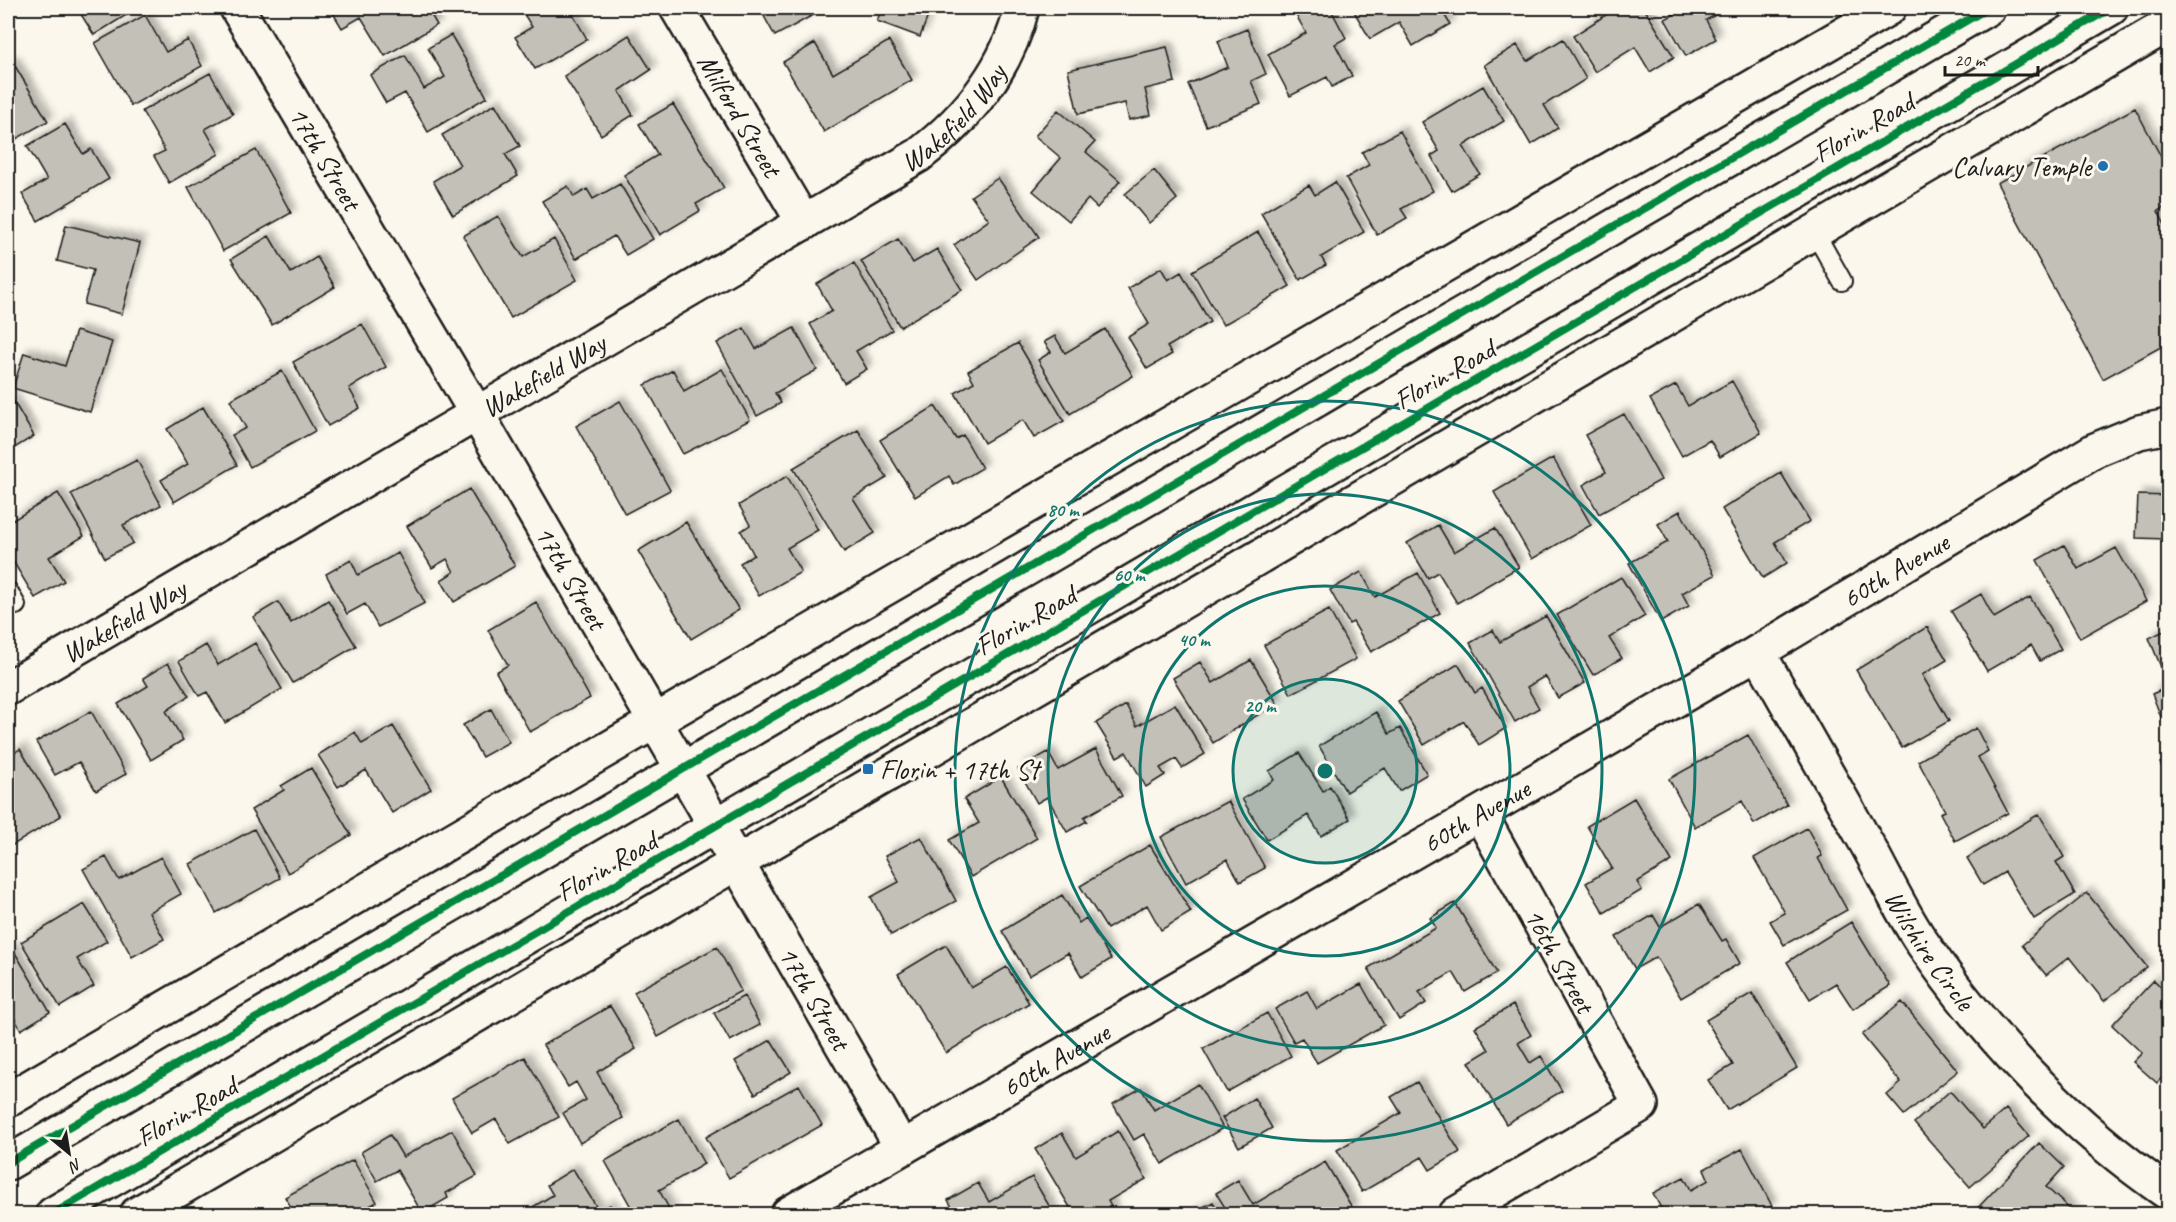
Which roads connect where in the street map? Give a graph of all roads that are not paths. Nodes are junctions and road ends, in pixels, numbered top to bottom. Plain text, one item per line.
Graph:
1 (237, 8) edge
2 (677, 8) edge
3 (1022, 8) edge
4 (1889, 8) edge
5 (1988, 8) edge
6 (2111, 8) edge
7 (2158, 28) edge
8 (804, 223) junction
9 (1815, 233) junction
10 (1842, 281) dead end
11 (477, 414) junction
12 (2169, 426) edge
13 (1758, 652) junction
14 (8, 688) edge
15 (654, 722) junction
16 (682, 770) junction
17 (1480, 814) junction
18 (715, 828) junction
19 (736, 865) junction
20 (8, 1100) edge
21 (902, 1148) junction
22 (8, 1163) edge
23 (2169, 1193) edge
24 (53, 1215) edge
25 (137, 1215) edge
26 (788, 1215) edge
27 (1456, 1215) edge

1 - 11 street, 17th Street
2 - 8 street, Milford Street
3 - 8 street, Wakefield Way
4 - 15 street
5 - 16 street, Florin Road
6 - 18 street, Florin Road
7 - 9 street
8 - 11 street, Wakefield Way
9 - 10 lane
9 - 19 street
11 - 14 street, Wakefield Way
11 - 15 street, 17th Street
12 - 13 street, 60th Avenue
13 - 17 street, 60th Avenue
13 - 23 street, Wilshire Circle
15 - 16 street, 17th Street
15 - 20 street
16 - 18 street, 17th Street
16 - 22 street, Florin Road
17 - 21 street, 60th Avenue
17 - 27 street, 16th Street
18 - 19 street, 17th Street
18 - 24 street, Florin Road
19 - 21 street, 17th Street
19 - 25 street
21 - 26 street, 60th Avenue

